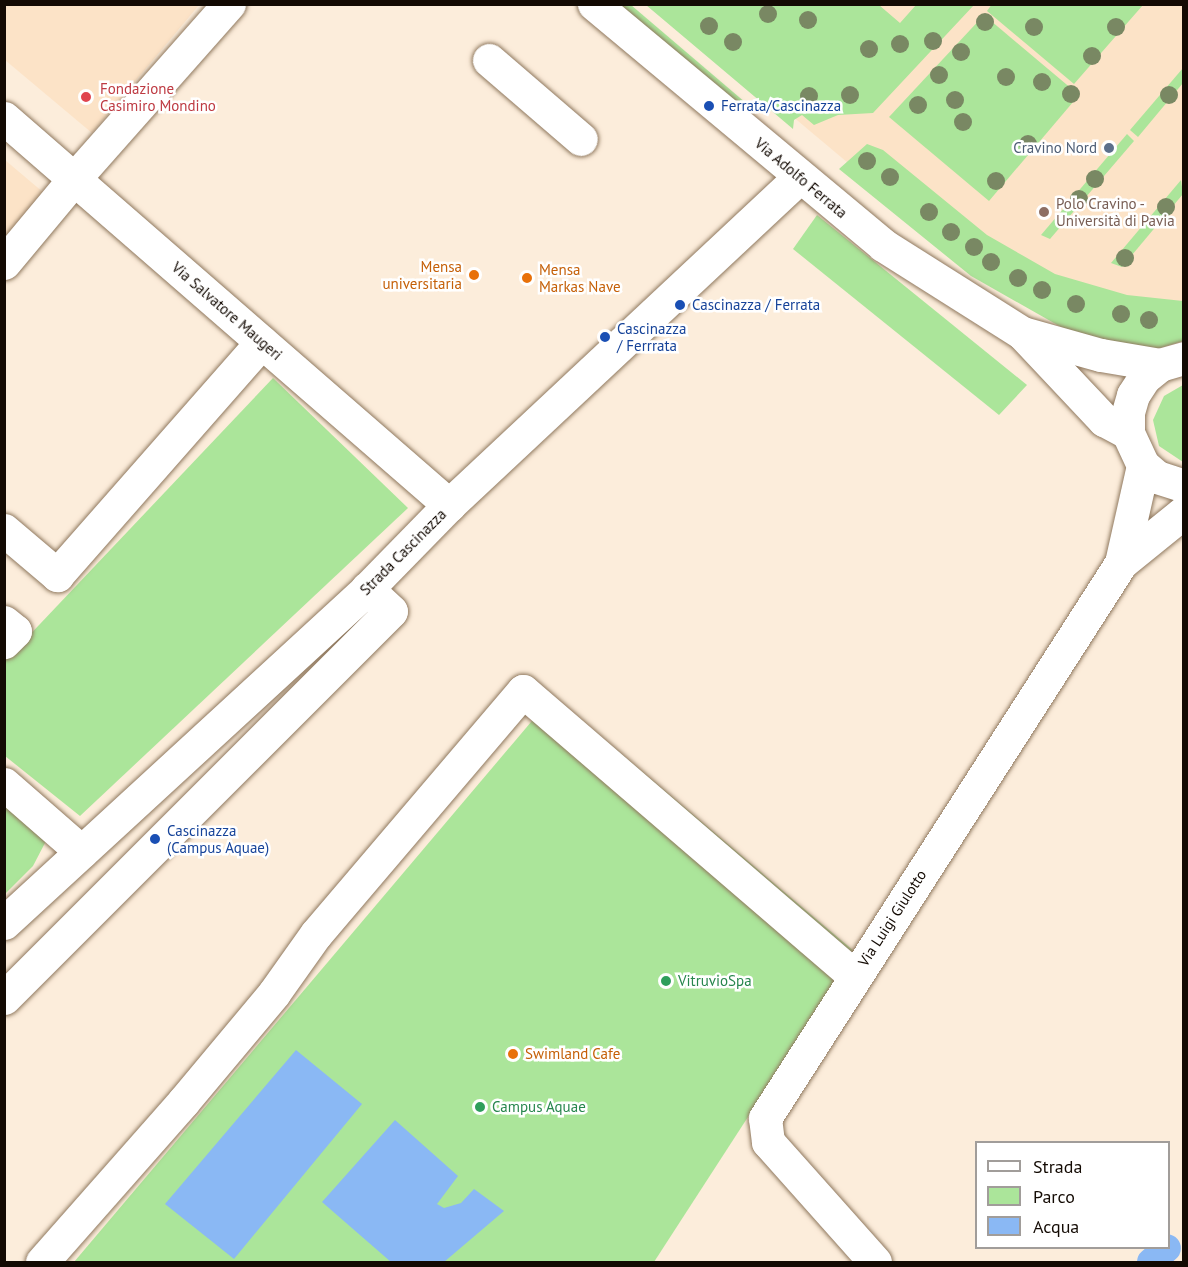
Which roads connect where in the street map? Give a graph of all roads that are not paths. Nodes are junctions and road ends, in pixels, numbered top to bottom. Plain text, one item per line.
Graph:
1 (230, 4) edge
2 (594, 4) edge
3 (489, 60) dead end
4 (4, 118) edge
5 (581, 139) dead end
6 (799, 178) junction
7 (74, 179) junction
8 (4, 264) edge
9 (1022, 333) junction
10 (262, 342) junction
11 (1172, 362) edge
12 (1128, 433) junction
13 (1143, 465) junction
14 (1184, 486) edge
15 (449, 505) junction
16 (1184, 512) edge
17 (4, 530) edge
18 (1121, 563) junction
19 (367, 589) junction
20 (4, 622) edge
21 (4, 642) edge
22 (179, 764) junction
23 (4, 784) edge
24 (209, 793) junction
25 (82, 852) junction
26 (4, 923) edge
27 (854, 976) junction
28 (5, 996) edge
29 (42, 1263) edge
30 (875, 1263) edge

1 - 7 street
2 - 6 street, Via Adolfo Ferrata
3 - 5 street
4 - 7 street, Via Salvatore Maugeri
6 - 9 street, Via Adolfo Ferrata
6 - 15 street, Strada Cascinazza
7 - 8 street
7 - 10 street, Via Salvatore Maugeri
9 - 11 street, Via Adolfo Ferrata
9 - 12 street, Via Adolfo Ferrata
10 - 15 street, Via Salvatore Maugeri
10 - 17 street
11 - 12 street, Via Adolfo Ferrata
12 - 13 street
13 - 14 street
13 - 18 street, Via Luigi Giulotto
15 - 19 street, Strada Cascinazza
16 - 18 street, Via Luigi Giulotto
18 - 27 street, Via Luigi Giulotto
19 - 22 street, Strada Cascinazza
19 - 24 street
20 - 21 street
22 - 24 street
22 - 25 street, Strada Cascinazza
23 - 25 street
24 - 28 street
25 - 26 street, Strada Cascinazza
27 - 29 street
27 - 30 street, Via Luigi Giulotto

